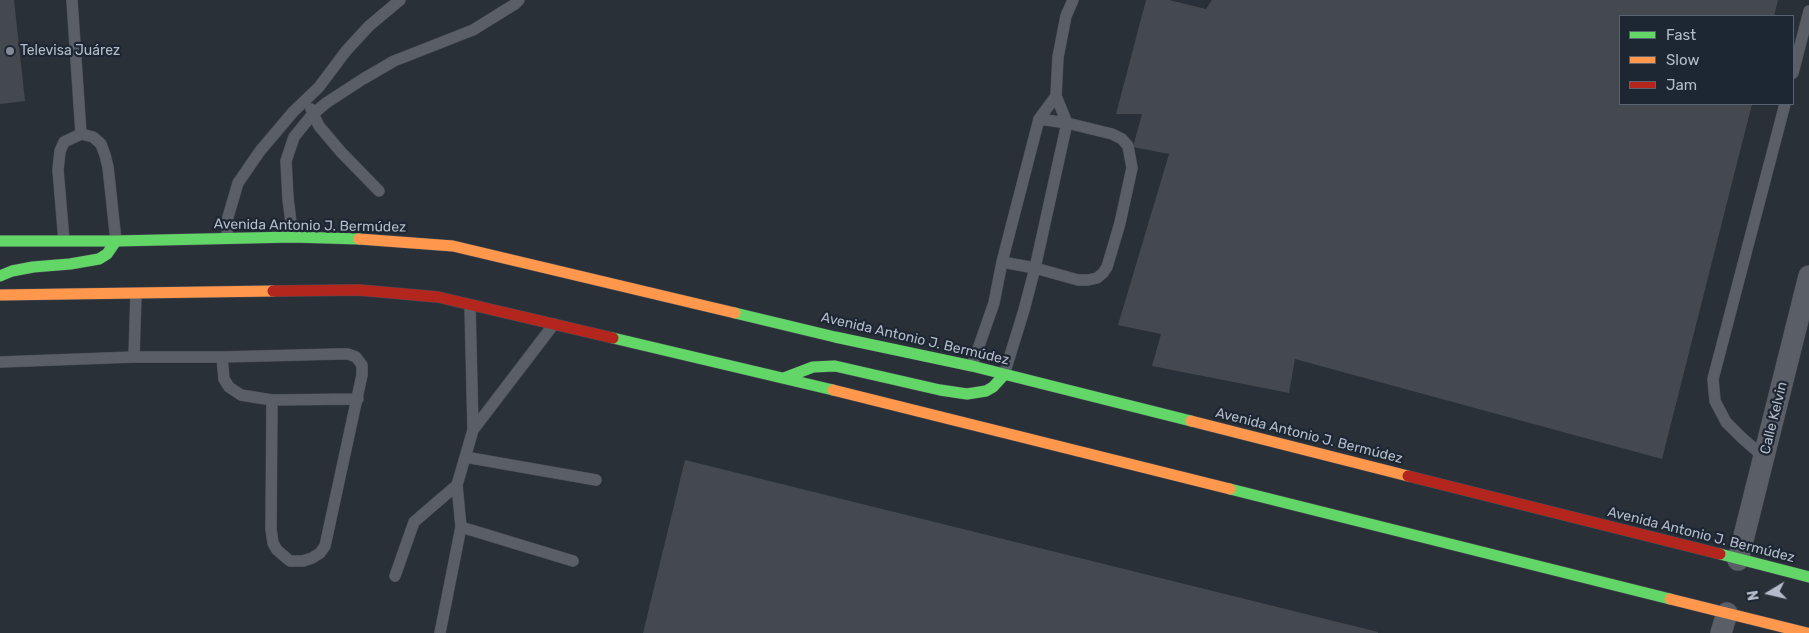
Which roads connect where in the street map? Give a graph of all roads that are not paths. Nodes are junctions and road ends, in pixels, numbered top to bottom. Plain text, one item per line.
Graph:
1 (72, 0) edge
2 (400, 0) edge
3 (519, 0) edge
4 (1073, 0) edge
5 (1809, 11) edge
6 (1794, 69) edge
7 (1056, 96) junction
8 (308, 98) junction
9 (1785, 105) edge
10 (312, 115) junction
11 (1038, 119) junction
12 (1067, 123) junction
13 (81, 134) junction
14 (379, 191) dead end
15 (293, 237) junction
16 (227, 238) junction
17 (0, 241) edge
18 (64, 241) junction
19 (116, 241) junction
20 (1002, 262) junction
21 (1035, 268) junction
22 (0, 276) edge
23 (1809, 276) edge
24 (136, 292) junction
25 (0, 295) edge
26 (470, 304) junction
27 (554, 323) junction
28 (134, 357) junction
29 (222, 357) junction
30 (0, 362) edge
31 (972, 366) junction
32 (1004, 375) junction
33 (784, 378) junction
34 (358, 399) junction
35 (272, 400) junction
36 (473, 430) junction
37 (465, 457) junction
38 (1764, 458) junction
39 (596, 480) dead end
40 (457, 485) junction
41 (461, 527) junction
42 (1738, 560) junction
43 (573, 561) dead end
44 (395, 576) dead end
45 (1809, 577) edge
46 (1724, 623) edge
47 (440, 633) edge
48 (1807, 633) edge

1 - 13 lane
2 - 8 lane
3 - 10 lane
4 - 7 lane
5 - 6 lane
7 - 11 lane
7 - 12 lane
8 - 10 lane
8 - 16 lane
9 - 38 lane
10 - 14 lane
10 - 15 lane
11 - 12 lane
11 - 20 lane
12 - 21 lane
12 - 21 lane
13 - 18 lane
13 - 19 lane
15 - 16 main road, Avenida Antonio J. Bermúdez
15 - 31 main road, Avenida Antonio J. Bermúdez
16 - 19 main road, Avenida Antonio J. Bermúdez
17 - 18 main road, Avenida Antonio J. Bermúdez
18 - 19 main road, Avenida Antonio J. Bermúdez
19 - 22 main road
20 - 21 lane
20 - 31 lane
21 - 32 lane
23 - 38 street, Calle Kelvin
24 - 25 main road
24 - 26 main road
24 - 28 lane
26 - 27 main road
26 - 36 lane
27 - 33 main road
27 - 36 lane
28 - 29 lane
28 - 30 lane
29 - 34 lane
29 - 35 lane
31 - 32 main road, Avenida Antonio J. Bermúdez
32 - 33 main road
32 - 42 main road, Avenida Antonio J. Bermúdez
33 - 46 main road
34 - 35 lane
34 - 35 lane
36 - 37 lane
37 - 39 lane
37 - 40 lane
38 - 42 street, Calle Kelvin
40 - 41 lane
40 - 44 lane
41 - 43 lane
41 - 47 lane
42 - 45 main road, Avenida Antonio J. Bermúdez
46 - 48 main road

